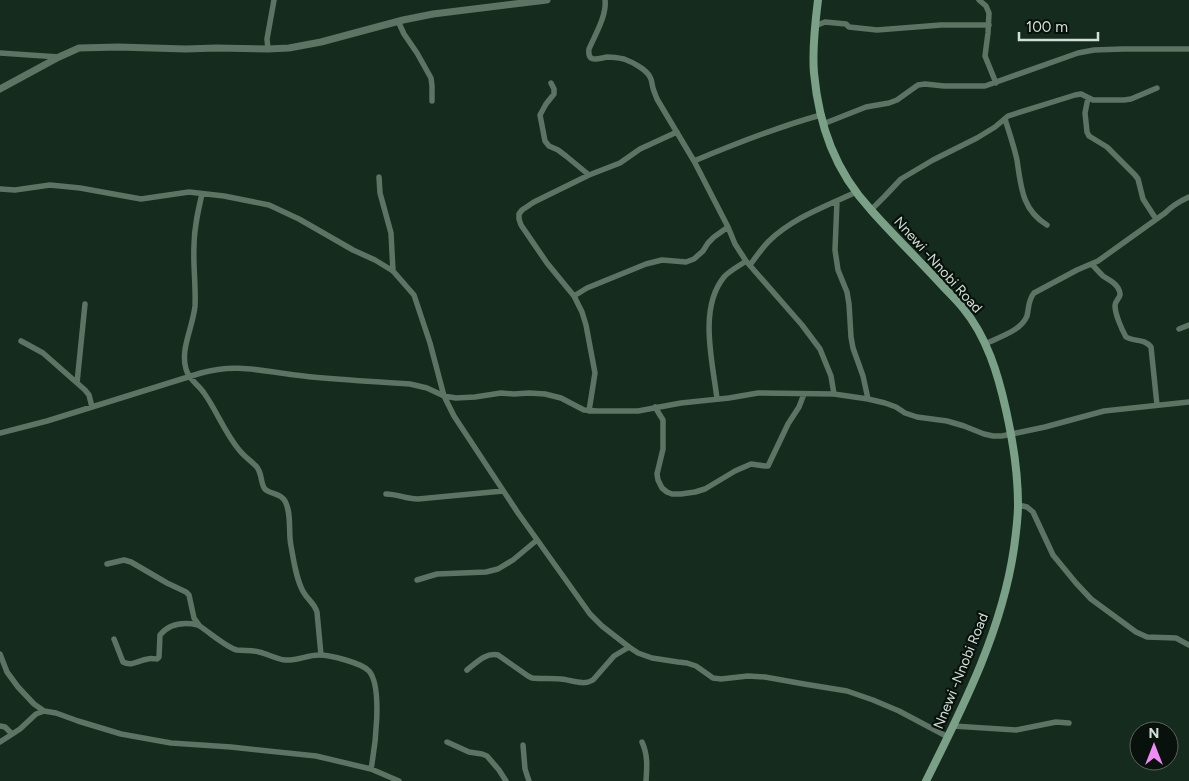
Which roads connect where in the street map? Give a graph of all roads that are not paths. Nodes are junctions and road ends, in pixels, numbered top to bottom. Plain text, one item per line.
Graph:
1 (274, 0) edge
2 (547, 0) edge
3 (605, 0) edge
4 (818, 0) edge
5 (979, 0) edge
6 (398, 21) junction
7 (989, 25) junction
8 (815, 26) junction
9 (268, 49) junction
10 (1189, 49) edge
11 (0, 52) edge
12 (59, 57) junction
13 (552, 82) dead end
14 (996, 83) junction
15 (1157, 88) dead end
16 (0, 89) edge
17 (1088, 98) junction
18 (432, 101) dead end
19 (821, 115) junction
20 (1005, 119) junction
21 (823, 124) junction
22 (678, 132) junction
23 (694, 161) junction
24 (589, 175) junction
25 (379, 177) dead end
26 (0, 189) edge
27 (856, 192) junction
28 (202, 194) junction
29 (1189, 197) edge
30 (837, 201) junction
31 (870, 210) junction
32 (1156, 219) junction
33 (1047, 225) dead end
34 (728, 226) junction
35 (748, 263) junction
36 (1092, 264) junction
37 (393, 271) junction
38 (574, 296) junction
39 (85, 304) dead end
40 (1189, 325) edge
41 (1179, 329) dead end
42 (21, 341) dead end
43 (985, 344) junction
44 (189, 376) junction
45 (77, 383) junction
46 (804, 394) junction
47 (834, 394) junction
48 (444, 396) junction
49 (717, 399) junction
50 (868, 399) junction
51 (1189, 402) edge
52 (1157, 405) junction
53 (92, 407) junction
54 (656, 407) junction
55 (589, 411) junction
56 (0, 433) edge
57 (1011, 434) junction
58 (503, 491) junction
59 (386, 494) dead end
60 (1018, 505) junction
61 (537, 540) junction
62 (107, 564) dead end
63 (417, 580) dead end
64 (199, 625) junction
65 (114, 639) dead end
66 (1189, 645) edge
67 (629, 647) junction
68 (0, 654) edge
69 (320, 655) junction
70 (466, 670) dead end
71 (44, 711) junction
72 (1069, 723) dead end
73 (0, 726) edge
74 (953, 726) junction
75 (12, 734) junction
76 (948, 737) junction
77 (0, 742) edge
78 (447, 742) dead end
79 (642, 742) dead end
80 (523, 745) dead end
81 (371, 769) junction
82 (399, 781) edge
83 (506, 781) edge
84 (529, 781) edge
85 (646, 781) edge
86 (926, 781) edge

1 - 9 street
2 - 6 street
3 - 22 street
4 - 8 main road, Nnewi -Nnobi Road
5 - 7 street
6 - 9 street
6 - 18 street
7 - 8 street
7 - 14 street
8 - 19 main road, Nnewi -Nnobi Road
9 - 12 street
10 - 14 street
11 - 12 street
12 - 16 street
13 - 24 street
14 - 21 street
15 - 17 street
17 - 20 street
17 - 32 street
19 - 21 main road, Nnewi -Nnobi Road
19 - 23 street
20 - 31 street
20 - 33 street
21 - 27 main road, Nnewi -Nnobi Road
22 - 23 street
22 - 24 street
23 - 34 street
24 - 38 street
25 - 37 street
26 - 28 street
27 - 30 street
27 - 31 main road, Nnewi -Nnobi Road
28 - 37 street
28 - 44 street
29 - 32 street
30 - 35 street
30 - 50 street
31 - 43 main road, Nnewi -Nnobi Road
32 - 36 street
34 - 35 street
34 - 38 street
35 - 47 street
35 - 49 street
36 - 43 street
36 - 52 street
37 - 48 street
38 - 55 street
39 - 45 street
40 - 41 street
42 - 45 street
43 - 57 main road, Nnewi -Nnobi Road
44 - 48 street
44 - 53 street
44 - 69 street
45 - 53 street
46 - 47 street
46 - 49 street
46 - 54 street
47 - 50 street
48 - 55 street
48 - 58 street
49 - 54 street
50 - 57 street
51 - 52 street
52 - 57 street
53 - 56 street
54 - 55 street
57 - 60 main road, Nnewi -Nnobi Road
58 - 59 street
58 - 61 street
60 - 66 street
60 - 74 main road, Nnewi -Nnobi Road
61 - 63 street
61 - 67 street
62 - 64 street
64 - 65 street
64 - 69 street
67 - 70 street
67 - 76 street
68 - 71 street
69 - 81 street
71 - 75 street
71 - 81 street
72 - 74 street
73 - 75 street
74 - 76 main road, Nnewi -Nnobi Road
75 - 77 street
76 - 86 main road, Nnewi -Nnobi Road
78 - 83 street
79 - 85 street
80 - 84 street
81 - 82 street

